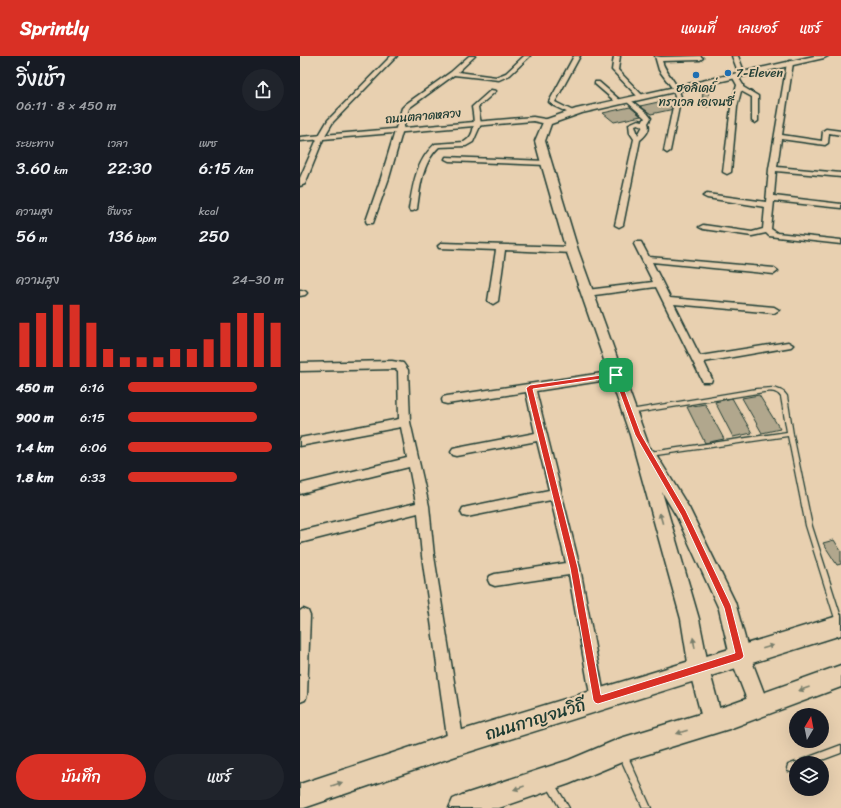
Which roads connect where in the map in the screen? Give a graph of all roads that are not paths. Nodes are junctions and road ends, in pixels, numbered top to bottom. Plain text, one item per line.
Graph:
1 (394, 56) edge
2 (472, 56) edge
3 (527, 56) edge
4 (577, 56) edge
5 (617, 56) edge
6 (735, 56) edge
7 (824, 56) edge
8 (812, 57) edge
9 (658, 58) edge
10 (700, 58) dead end
11 (790, 64) junction
12 (452, 72) junction
13 (739, 75) junction
14 (597, 83) dead end
15 (740, 88) junction
16 (676, 89) junction
17 (493, 91) dead end
18 (642, 97) junction
19 (628, 100) junction
20 (619, 102) junction
21 (573, 113) junction
22 (755, 121) dead end
23 (547, 122) junction
24 (644, 123) junction
25 (478, 124) junction
26 (400, 130) junction
27 (841, 133) edge
28 (321, 137) junction
29 (778, 137) junction
30 (300, 139) edge
31 (637, 139) junction
32 (667, 151) dead end
33 (449, 159) dead end
34 (546, 164) junction
35 (774, 169) junction
36 (727, 172) dead end
37 (841, 175) edge
38 (301, 184) dead end
39 (707, 196) dead end
40 (770, 201) junction
41 (841, 206) edge
42 (412, 209) dead end
43 (370, 221) dead end
44 (619, 225) dead end
45 (703, 227) dead end
46 (767, 230) junction
47 (841, 242) edge
48 (638, 244) dead end
49 (442, 246) dead end
50 (500, 248) junction
51 (572, 250) junction
52 (646, 259) junction
53 (774, 271) dead end
54 (658, 284) junction
55 (587, 293) junction
56 (493, 301) dead end
57 (667, 301) junction
58 (774, 310) dead end
59 (788, 345) dead end
60 (697, 360) junction
61 (300, 367) edge
62 (616, 375) junction
63 (707, 379) dead end
64 (530, 388) junction
65 (447, 400) dead end
66 (630, 412) junction
67 (405, 422) junction
68 (790, 434) junction
69 (638, 435) junction
70 (542, 436) junction
71 (300, 442) edge
72 (457, 452) dead end
73 (649, 454) junction
74 (413, 461) junction
75 (300, 489) edge
76 (556, 494) junction
77 (423, 506) junction
78 (467, 512) dead end
79 (300, 537) edge
80 (574, 568) junction
81 (496, 580) dead end
82 (303, 616) dead end
83 (840, 625) edge
84 (740, 656) junction
85 (699, 669) junction
86 (841, 676) edge
87 (300, 695) edge
88 (598, 700) junction
89 (759, 706) junction
90 (713, 722) junction
91 (456, 744) junction
92 (841, 749) edge
93 (621, 750) junction
94 (822, 756) edge
95 (547, 779) junction
96 (300, 797) edge
97 (462, 808) edge
98 (565, 808) edge
99 (647, 808) edge

1 - 28 street
2 - 12 street
3 - 12 street
4 - 21 street
5 - 18 street
6 - 13 street
7 - 8 main road
8 - 11 main road
9 - 10 street
9 - 16 street
11 - 13 main road
11 - 29 street
12 - 26 street
13 - 15 street
13 - 16 main road
14 - 20 street
15 - 22 street
15 - 36 street
16 - 18 main road
16 - 32 street
17 - 25 street
18 - 19 main road
19 - 20 main road
19 - 24 street
20 - 21 main road
21 - 23 main road
23 - 25 street, ถนนตลาดหลวง
23 - 34 main road
24 - 31 street
24 - 31 street
25 - 26 street, ถนนตลาดหลวง
25 - 42 street
26 - 28 street, ถนนตลาดหลวง
26 - 43 street
27 - 29 street
28 - 30 street, ถนนตลาดหลวง
28 - 38 street
29 - 35 street
31 - 44 street
33 - 34 street
34 - 51 main road
35 - 37 street
35 - 40 street
39 - 40 street
40 - 41 street
40 - 46 street
45 - 46 street
46 - 47 street
48 - 52 street
49 - 50 street
50 - 51 street
50 - 56 street
51 - 55 main road
52 - 53 street
52 - 54 street
54 - 55 street
54 - 57 street
55 - 62 main road
57 - 58 street
57 - 60 street
59 - 60 street
60 - 63 street
61 - 67 street
62 - 64 street
62 - 66 main road
64 - 65 street
64 - 70 street
66 - 68 lane
66 - 69 main road
67 - 71 street
67 - 74 street
68 - 73 lane
68 - 83 lane
69 - 73 main road
85 -> 69 main road
70 - 72 street
70 - 76 street
73 - 84 main road
74 - 75 street
74 - 77 street
76 - 78 street
76 - 80 street
77 - 79 street
77 - 91 street
80 - 81 street
80 - 88 street
82 - 87 street
84 -> 83 main road, ถนนกาญจนวิถี
84 - 85 main road, ถนนกาญจนวิถี
84 - 89 main road
85 - 88 main road, ถนนกาญจนวิถี
85 - 90 main road
86 -> 89 main road
88 - 91 main road, ถนนกาญจนวิถี
89 - 90 main road
90 -> 93 main road
96 -> 91 main road, ถนนกาญจนวิถี
92 - 94 lane
93 - 95 main road
93 - 99 lane
95 -> 97 main road
95 - 98 lane

